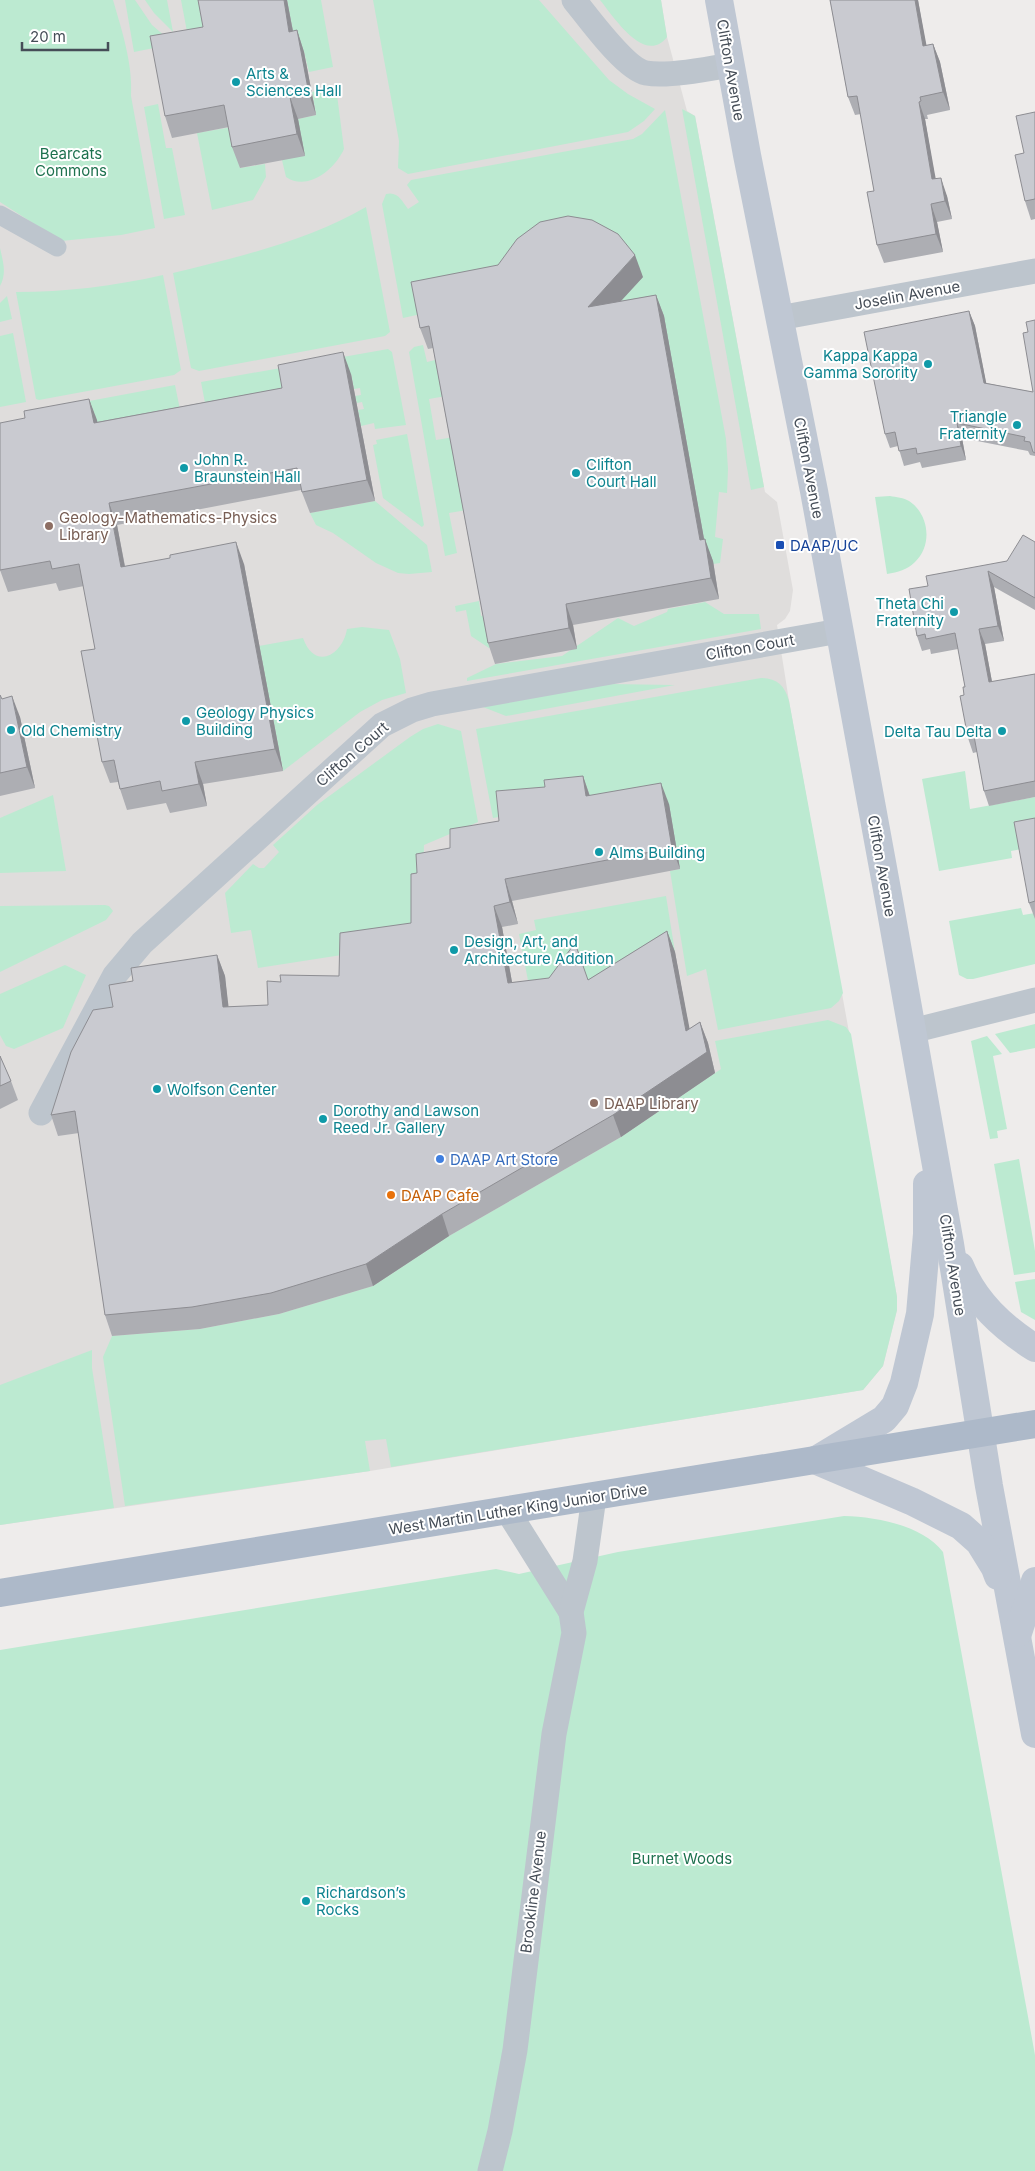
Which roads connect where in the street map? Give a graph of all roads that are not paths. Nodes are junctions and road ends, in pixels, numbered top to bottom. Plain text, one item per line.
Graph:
1 (574, 0) edge
2 (719, 0) edge
3 (730, 65) junction
4 (0, 215) edge
5 (57, 248) dead end
6 (1035, 271) edge
7 (779, 318) junction
8 (839, 631) junction
9 (1035, 1000) edge
10 (912, 1031) junction
11 (42, 1113) dead end
12 (928, 1120) junction
13 (950, 1244) junction
14 (1035, 1348) edge
15 (1035, 1424) edge
16 (979, 1432) junction
17 (815, 1460) junction
18 (594, 1496) junction
19 (507, 1510) junction
20 (1035, 1582) edge
21 (0, 1594) edge
22 (571, 1612) junction
23 (1017, 1635) junction
24 (1035, 1734) edge
25 (490, 2171) edge

1 - 3 street
2 - 3 main road, Clifton Avenue
3 - 7 main road, Clifton Avenue
4 - 5 street
6 - 7 street, Joselin Avenue
7 - 8 main road, Clifton Avenue
8 - 10 main road, Clifton Avenue
8 - 11 street, Clifton Court
9 - 10 street
10 - 12 main road, Clifton Avenue
12 - 13 main road, Clifton Avenue
12 - 17 main road
13 - 14 main road
13 - 16 main road, Clifton Avenue
15 - 16 main road, West Martin Luther King Junior Drive
16 - 17 main road, West Martin Luther King Junior Drive
16 - 23 main road, Clifton Avenue
17 - 18 main road, West Martin Luther King Junior Drive
17 - 23 main road
18 - 19 main road, West Martin Luther King Junior Drive
18 - 22 street, Brookline Avenue
19 - 21 main road, West Martin Luther King Junior Drive
19 - 22 street, Brookline Avenue
20 - 23 main road
22 - 25 street, Brookline Avenue
23 - 24 main road, Clifton Avenue

